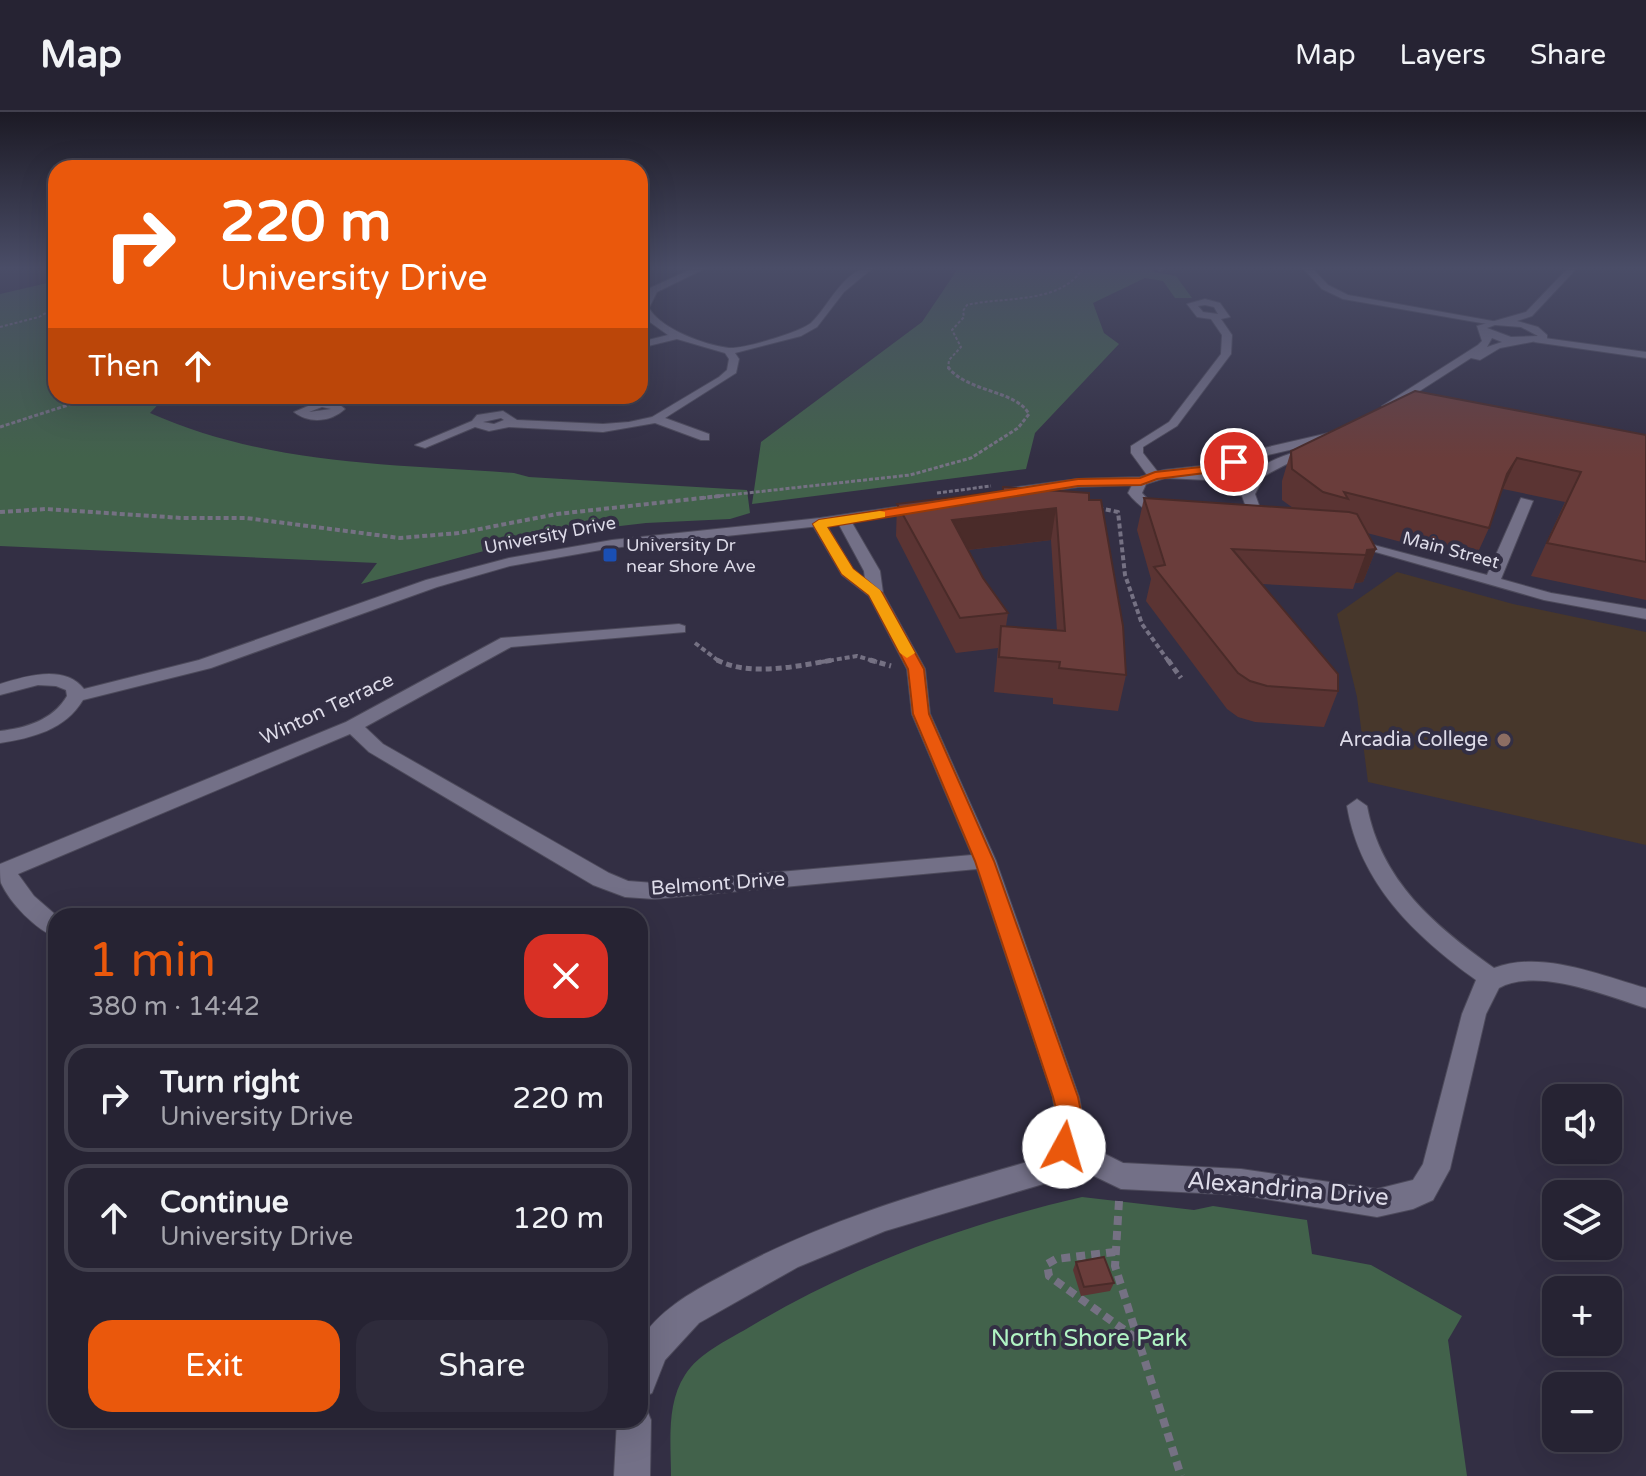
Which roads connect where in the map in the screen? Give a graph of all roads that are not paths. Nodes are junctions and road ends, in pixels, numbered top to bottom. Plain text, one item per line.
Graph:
1 (671, 331) edge
2 (804, 331) edge
3 (1224, 331) edge
4 (1489, 331) edge
5 (1498, 331) edge
6 (1516, 331) edge
7 (1538, 331) edge
8 (1540, 334) junction
9 (680, 335) junction
10 (1520, 340) junction
11 (648, 343) edge
12 (729, 351) junction
13 (1646, 353) edge
14 (656, 419) junction
15 (705, 437) dead end
16 (421, 445) dead end
17 (1175, 473) junction
18 (1148, 478) junction
19 (1048, 488) junction
20 (995, 494) edge
21 (1248, 494) junction
22 (1526, 501) dead end
23 (932, 506) edge
24 (1146, 507) junction
25 (844, 521) junction
26 (819, 524) junction
27 (1328, 537) edge
28 (1492, 582) junction
29 (875, 593) junction
30 (1646, 614) edge
31 (679, 629) road end
32 (0, 690) edge
33 (76, 696) junction
34 (353, 726) junction
35 (0, 737) edge
36 (1357, 806) dead end
37 (985, 861) junction
38 (2, 872) edge
39 (48, 921) edge
40 (1492, 979) junction
41 (1646, 998) edge
42 (1064, 1147) junction
43 (648, 1361) edge
44 (634, 1428) edge
45 (632, 1476) edge

1 - 9 street
2 - 12 street
3 - 18 street
4 - 10 street
5 - 10 street
6 - 8 street
7 - 8 street
8 - 10 street
8 - 13 street
9 - 11 street
9 - 12 street
12 - 14 street
14 - 15 street
14 - 16 street
17 - 18 street
17 - 21 street
17 - 21 street
18 - 19 street
18 - 24 street
19 - 20 street
19 - 24 street
21 - 24 street
22 - 28 street
23 - 25 street, University Drive
25 - 26 street, University Drive
25 - 29 street
26 - 29 street
26 - 33 street, University Drive
27 - 28 street, Main Street
28 - 30 street, Main Street
29 - 37 street
31 - 34 street, Winton Terrace
32 - 33 street
33 - 35 street
34 - 37 street, Belmont Drive
34 - 38 street, Winton Terrace
36 - 40 street
37 - 42 street
38 - 39 street
40 - 41 street
40 - 42 street, Alexandrina Drive
42 - 43 street
44 - 45 street

